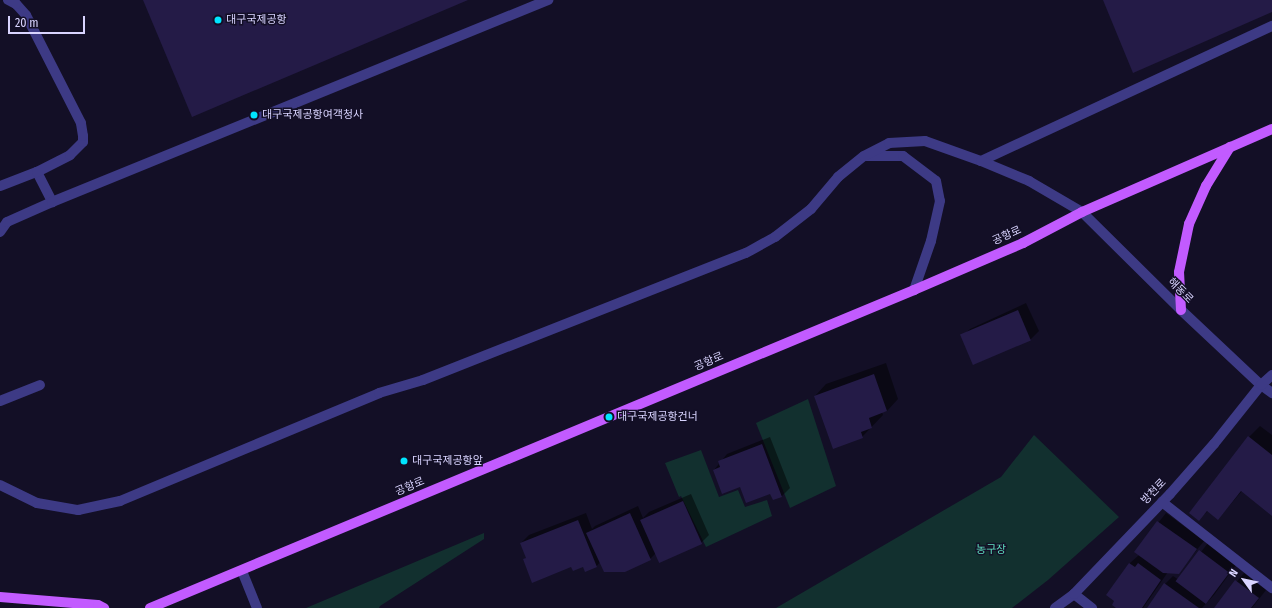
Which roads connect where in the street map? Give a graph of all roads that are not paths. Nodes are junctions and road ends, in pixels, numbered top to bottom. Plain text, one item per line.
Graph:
1 (8, 0) edge
2 (548, 0) edge
3 (1272, 26) edge
4 (1272, 129) edge
5 (1230, 147) junction
6 (864, 156) junction
7 (981, 161) junction
8 (37, 172) junction
9 (0, 186) edge
10 (52, 202) junction
11 (1082, 212) junction
12 (4, 223) edge
13 (0, 232) edge
14 (914, 290) junction
15 (1181, 310) junction
16 (1272, 376) edge
17 (40, 385) dead end
18 (1261, 385) junction
19 (1272, 393) edge
20 (0, 401) edge
21 (0, 485) edge
22 (1162, 502) junction
23 (242, 571) junction
24 (1272, 588) edge
25 (1074, 594) junction
26 (0, 597) edge
27 (104, 608) edge
28 (150, 608) edge
29 (257, 608) edge
30 (1054, 608) edge
31 (1092, 608) edge

1 - 8 street
2 - 10 street
3 - 7 street
4 - 5 main road, 공항로
5 - 11 main road, 공항로
5 - 15 main road
6 - 7 street, 해동로
6 - 14 street
6 - 21 street, 해동로
7 - 11 street, 해동로
8 - 9 street
8 - 10 street
10 - 12 street
11 - 14 main road, 공항로
11 - 15 street, 해동로
12 - 13 street
14 - 23 main road, 공항로
15 - 18 street, 해동로
16 - 18 street
17 - 20 street
18 - 19 street, 해동로
18 - 22 street, 방천로
22 - 24 street
22 - 25 street, 방천로
23 - 28 main road, 공항로
23 - 29 street
25 - 30 street, 방천로
25 - 31 street
26 - 27 main road

